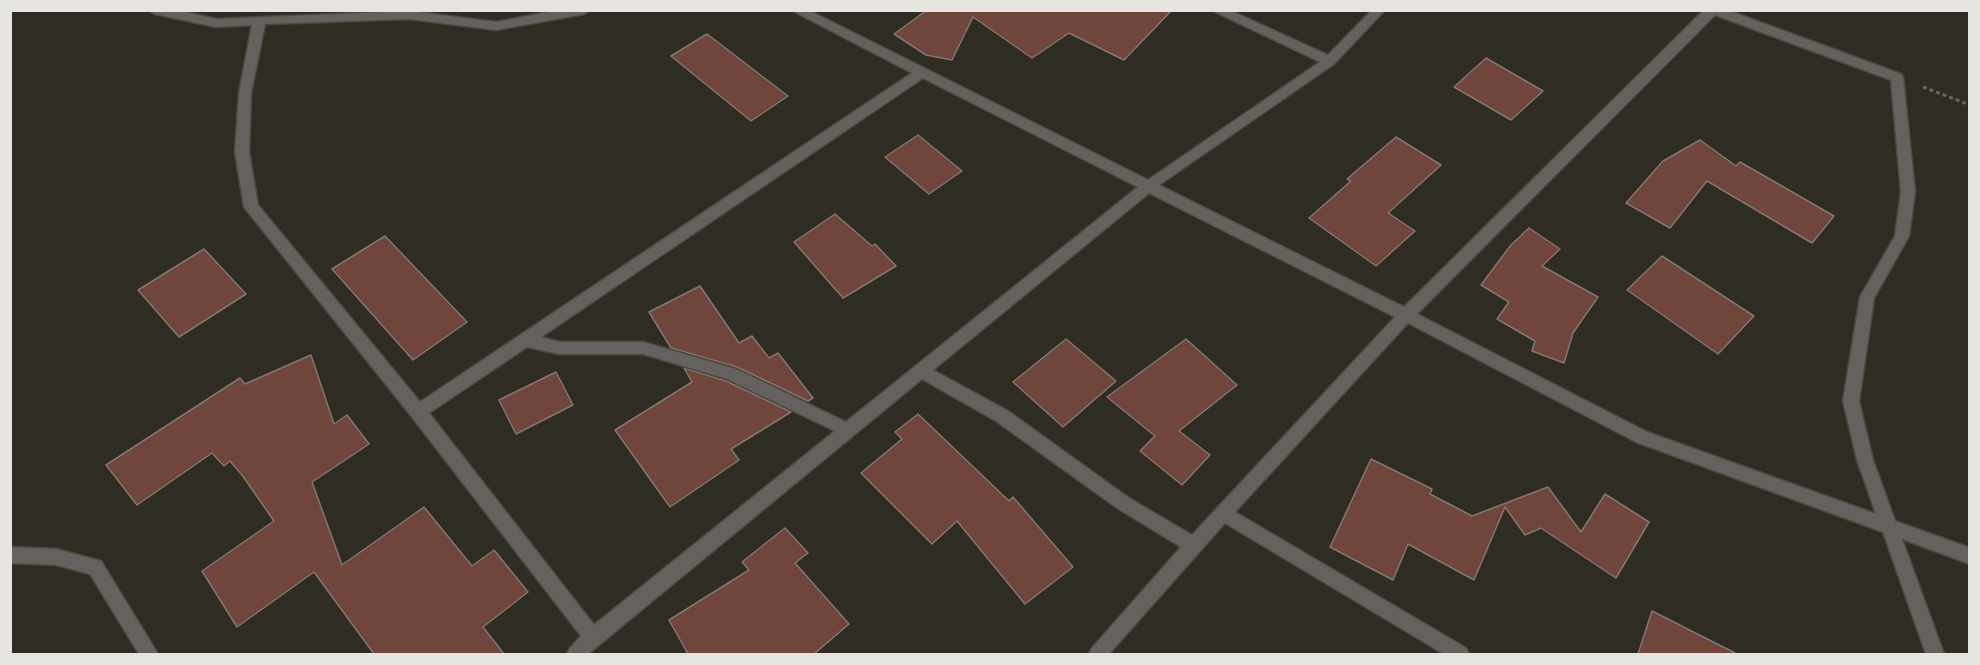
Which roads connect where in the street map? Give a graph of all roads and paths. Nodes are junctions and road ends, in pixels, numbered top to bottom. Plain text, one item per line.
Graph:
1 (155, 10) edge
2 (584, 10) edge
3 (797, 10) edge
4 (1217, 10) edge
5 (1379, 10) edge
6 (1713, 10) edge
7 (259, 22) junction
8 (1330, 61) junction
9 (920, 74) junction
10 (1897, 78) junction
11 (1970, 105) edge
12 (1148, 187) junction
13 (1406, 315) junction
14 (526, 340) junction
15 (921, 371) junction
16 (418, 412) junction
17 (848, 430) junction
18 (1224, 514) junction
19 (1887, 528) junction
20 (1194, 545) junction
21 (10, 555) edge
22 (1970, 556) edge
23 (593, 637) junction
24 (149, 654) edge
25 (576, 654) edge
26 (1098, 654) edge
27 (1460, 654) edge
28 (1935, 654) edge

1 - 7 street
2 - 7 street
3 - 9 street
4 - 8 street
5 - 8 street
6 - 10 street
6 - 13 street
7 - 16 street
8 - 12 street
9 - 12 street
9 - 14 street
10 - 11 path
10 - 19 street
12 - 13 street
12 - 15 street
13 - 18 street
13 - 19 street
14 - 16 street
14 - 17 street
15 - 17 street
15 - 20 street
16 - 23 street
17 - 23 street
18 - 20 street
18 - 27 street
19 - 22 street
19 - 28 street
20 - 26 street
21 - 24 street
23 - 25 street

